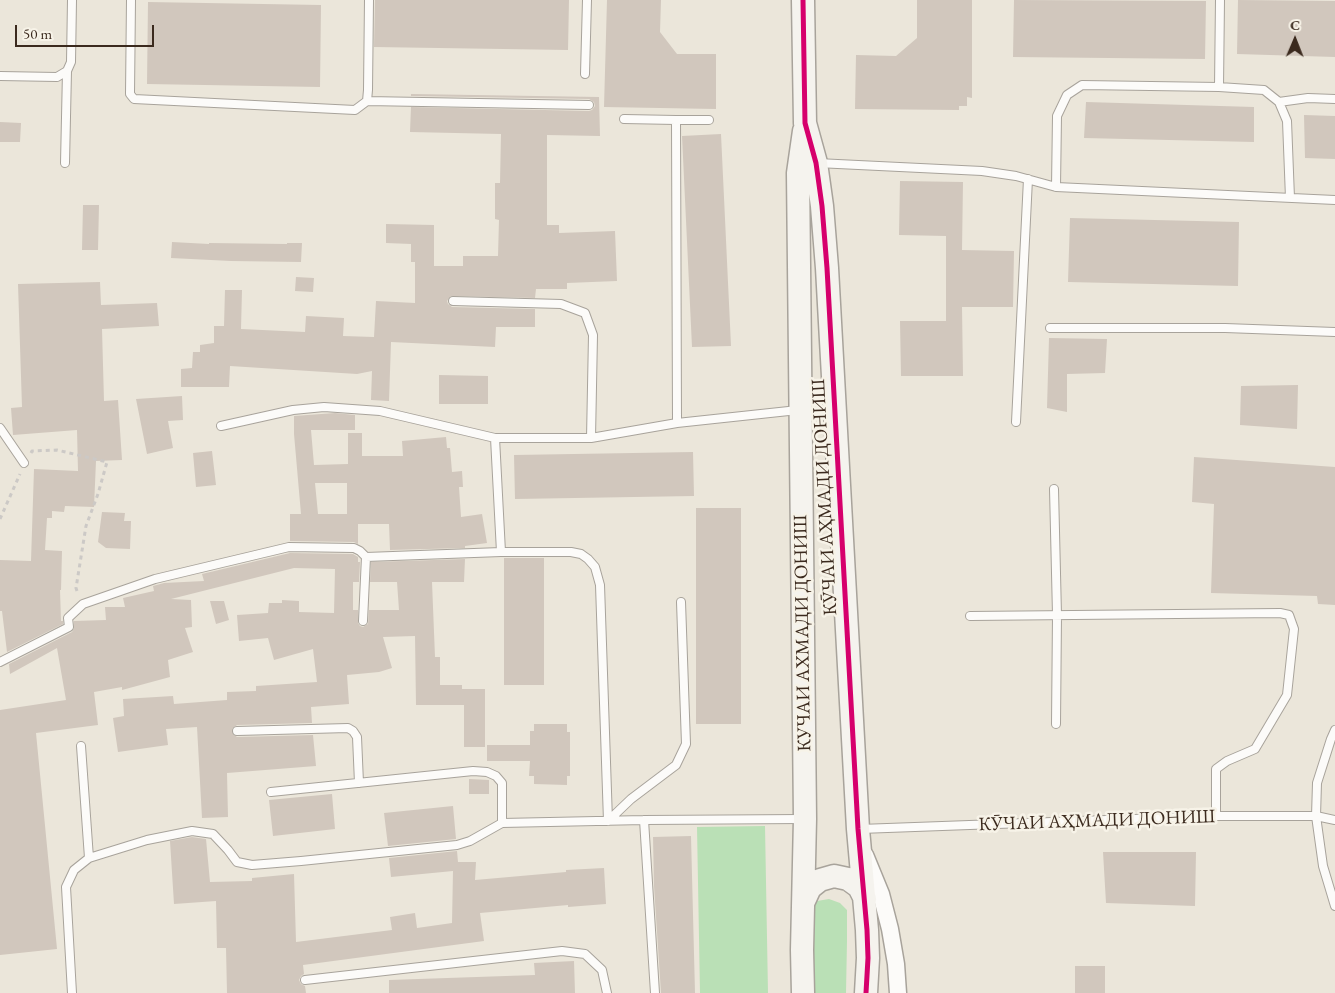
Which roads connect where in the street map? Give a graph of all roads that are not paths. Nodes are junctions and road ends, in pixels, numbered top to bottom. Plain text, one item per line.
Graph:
1 (72, 0) edge
2 (131, 0) edge
3 (369, 0) edge
4 (587, 0) edge
5 (803, 0) edge
6 (1220, 0) edge
7 (67, 71) junction
8 (584, 74) dead end
9 (0, 76) edge
10 (1220, 87) junction
11 (1335, 99) edge
12 (367, 102) junction
13 (1279, 102) junction
14 (589, 105) dead end
15 (624, 120) dead end
16 (676, 120) junction
17 (709, 120) dead end
18 (805, 123) junction
19 (65, 163) dead end
20 (816, 163) junction
21 (1028, 179) junction
22 (1056, 187) junction
23 (1290, 198) junction
24 (1335, 200) edge
25 (453, 301) dead end
26 (1050, 328) dead end
27 (1335, 332) edge
28 (800, 410) junction
29 (1016, 422) dead end
30 (677, 423) junction
31 (221, 426) dead end
32 (0, 428) edge
33 (495, 438) junction
34 (592, 438) junction
35 (24, 464) road end
36 (1054, 489) dead end
37 (501, 552) junction
38 (366, 557) junction
39 (681, 602) dead end
40 (970, 616) dead end
41 (1058, 616) junction
42 (363, 621) dead end
43 (0, 662) edge
44 (1056, 724) dead end
45 (1335, 730) edge
46 (238, 731) dead end
47 (81, 746) dead end
48 (359, 783) junction
49 (271, 792) dead end
50 (1216, 816) junction
51 (1316, 816) junction
52 (805, 819) junction
53 (644, 820) junction
54 (1335, 820) edge
55 (608, 821) junction
56 (502, 823) junction
57 (859, 835) junction
58 (89, 858) junction
59 (804, 900) junction
60 (865, 900) junction
61 (1335, 906) edge
62 (802, 950) junction
63 (305, 980) dead end
64 (72, 993) edge
65 (607, 993) edge
66 (655, 993) edge
67 (794, 993) edge
68 (804, 993) edge
69 (866, 993) edge
70 (898, 993) edge

1 - 7 lane
2 - 12 lane
3 - 12 lane
4 - 8 lane
5 - 18 street, КӮЧАИ АҲМАДИ ДОНИШ
6 - 10 lane
7 - 9 lane
7 - 19 lane
10 - 13 lane
10 - 22 lane
11 - 13 lane
12 - 14 lane
13 - 23 lane
15 - 16 lane
16 - 17 lane
16 - 30 lane
18 - 20 street, КӮЧАИ АҲМАДИ ДОНИШ
18 - 28 street, КУЧАИ АХМАДИ ДОНИШ
20 - 21 lane
20 - 57 street, КӮЧАИ АҲМАДИ ДОНИШ
21 - 22 lane
21 - 29 lane
22 - 23 lane
23 - 24 lane
25 - 34 lane
26 - 27 lane
28 - 30 lane, КӮЧАИ АҲМАДИ ДОНИШ
28 - 52 street, КУЧАИ АХМАДИ ДОНИШ
30 - 34 lane, КӮЧАИ АҲМАДИ ДОНИШ
31 - 33 lane, КӮЧАИ АҲМАДИ ДОНИШ
32 - 35 lane
33 - 34 lane, КӮЧАИ АҲМАДИ ДОНИШ
33 - 37 lane
36 - 41 lane
37 - 38 lane
37 - 55 lane
38 - 42 lane
38 - 43 lane
39 - 55 lane
40 - 41 lane
41 - 44 lane
41 - 50 lane
45 - 51 lane
46 - 48 lane
47 - 58 lane
48 - 49 lane
48 - 56 lane
50 - 51 lane, КӮЧАИ АҲМАДИ ДОНИШ
50 - 57 lane, КӮЧАИ АҲМАДИ ДОНИШ
51 - 54 lane, КӮЧАИ АҲМАДИ ДОНИШ
51 - 61 lane
52 - 53 lane
52 - 59 street, КУЧАИ АХМАДИ ДОНИШ
53 - 55 lane
53 - 66 lane
55 - 56 lane
56 - 58 lane
57 - 60 street, КӮЧАИ АҲМАДИ ДОНИШ
57 - 70 street
58 - 64 lane
59 - 60 street
59 - 62 street, КУЧАИ АХМАДИ ДОНИШ
60 - 69 street, КӮЧАИ АҲМАДИ ДОНИШ
62 - 67 street
62 - 68 street, КУЧАИ АХМАДИ ДОНИШ
63 - 65 lane

